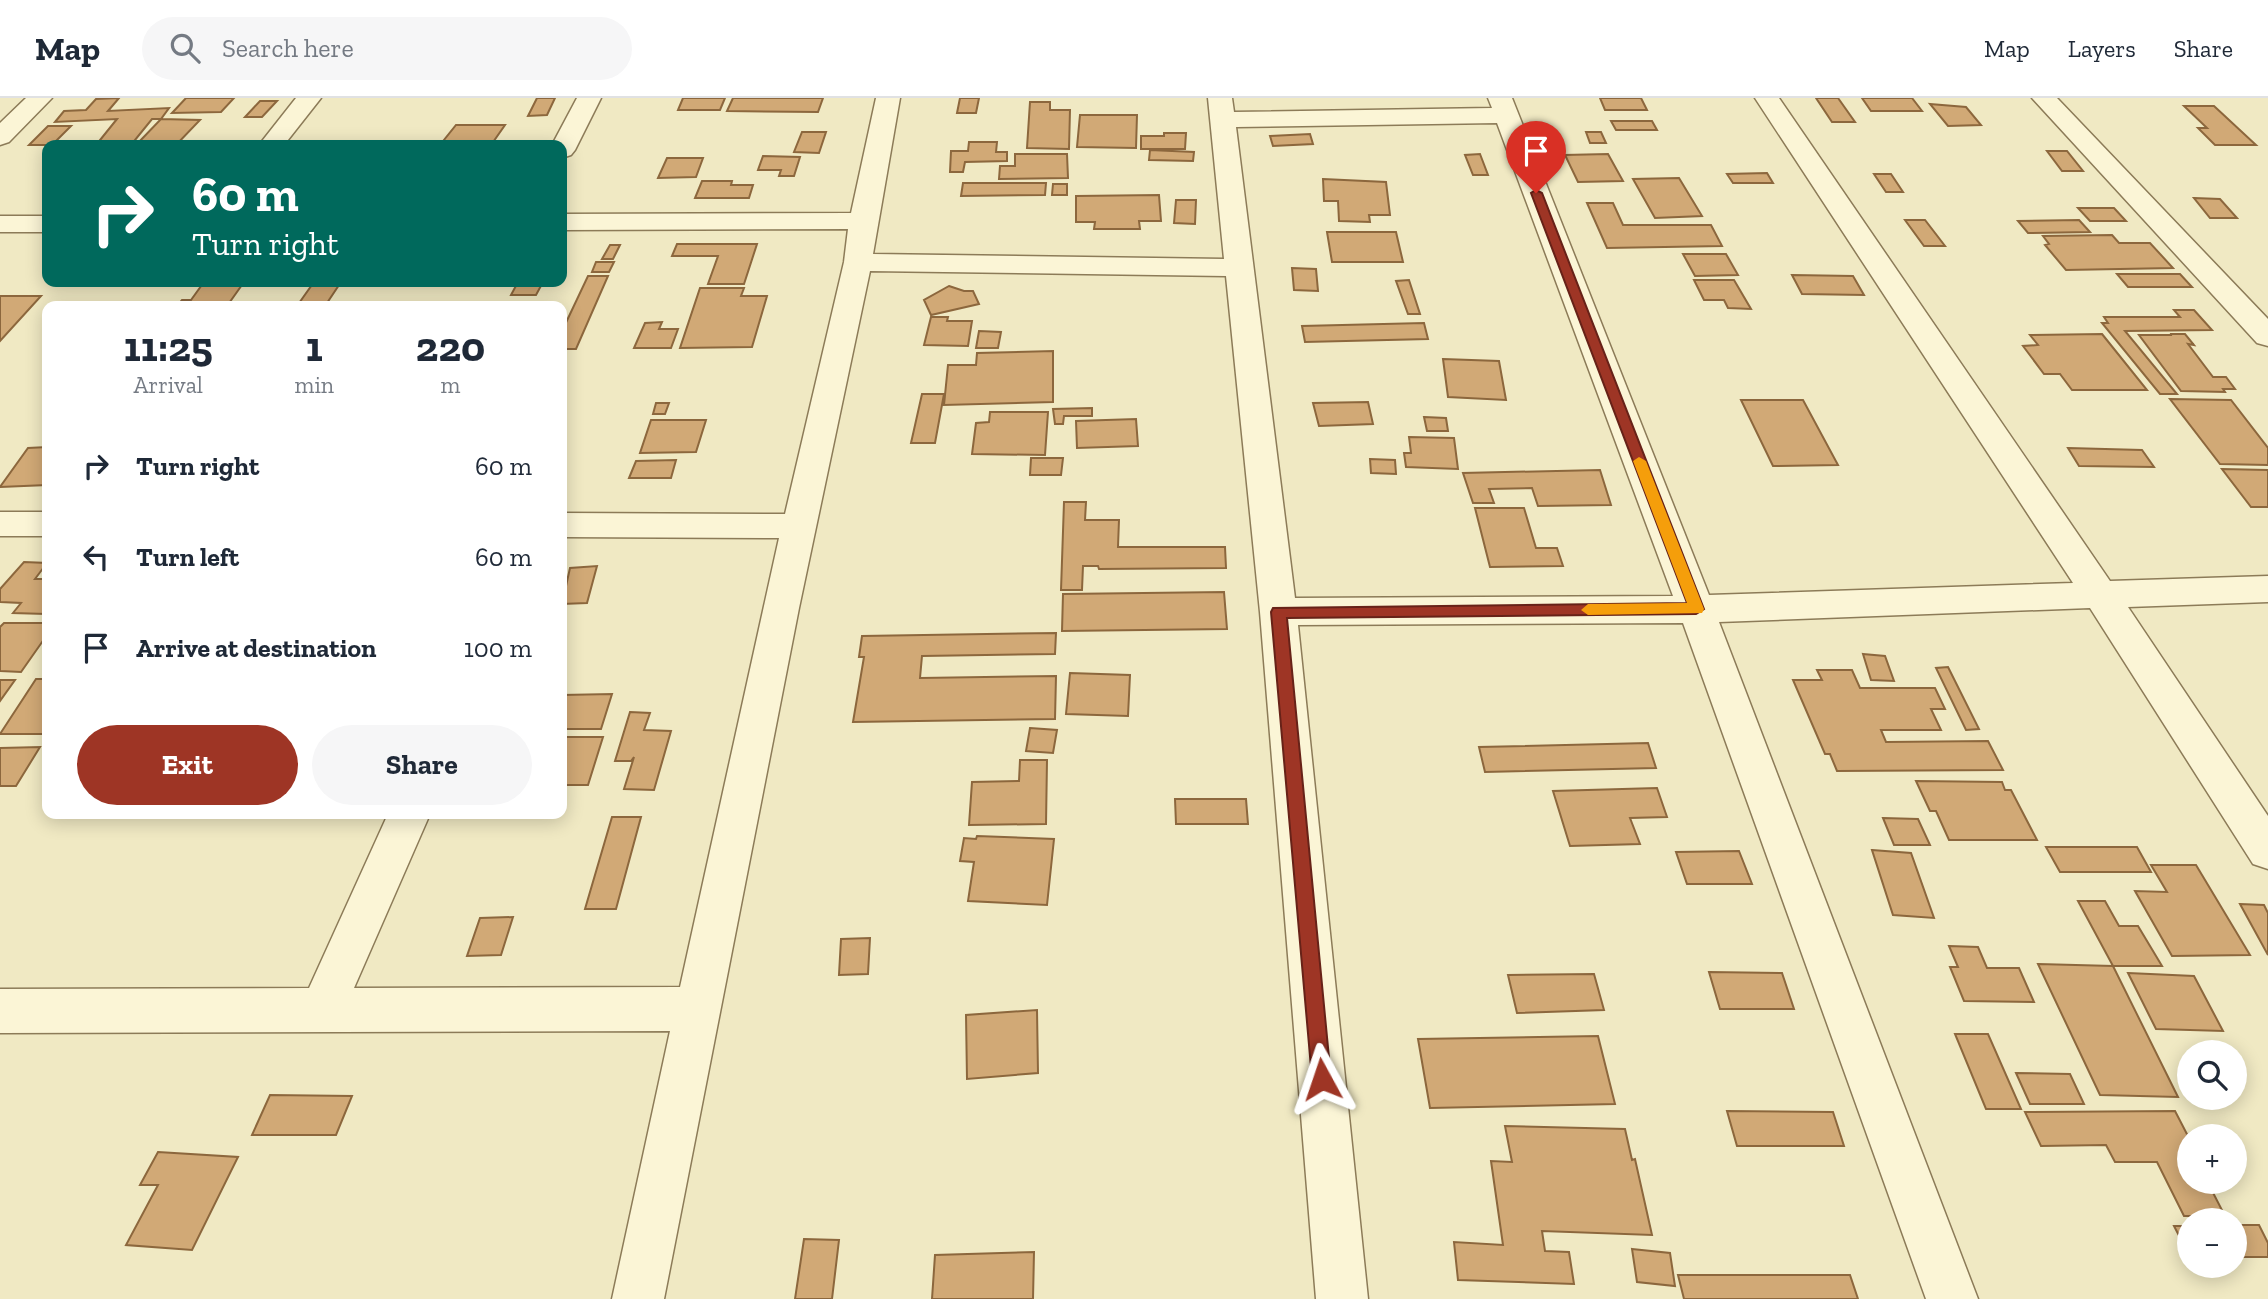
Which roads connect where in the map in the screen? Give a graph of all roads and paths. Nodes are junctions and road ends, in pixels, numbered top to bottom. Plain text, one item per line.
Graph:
1 (40, 98) edge
2 (309, 98) edge
3 (589, 98) edge
4 (888, 98) edge
5 (1767, 98) edge
6 (2044, 98) edge
7 (1503, 106) edge
8 (1221, 109) edge
9 (0, 137) edge
10 (275, 140) edge
11 (567, 140) edge
12 (863, 221) junction
13 (567, 222) edge
14 (0, 224) edge
15 (42, 224) edge
16 (858, 262) junction
17 (1240, 268) junction
18 (2268, 337) edge
19 (0, 524) edge
20 (42, 524) edge
21 (567, 525) edge
22 (800, 526) junction
23 (2268, 589) edge
24 (2101, 596) junction
25 (1696, 609) junction
26 (1279, 612) junction
27 (407, 819) edge
28 (2268, 851) edge
29 (700, 1009) junction
30 (322, 1010) junction
31 (0, 1011) edge
32 (638, 1299) edge
33 (1342, 1299) edge
34 (1952, 1299) edge

1 - 9 street
2 - 10 street
3 - 11 street
4 - 12 street
5 - 24 street
6 - 18 street
7 - 8 street
7 - 25 street
8 - 17 street
12 - 13 street
12 - 16 street
14 - 15 street
16 - 17 street
16 - 22 street
17 - 26 street
19 - 20 street
21 - 22 street
22 - 29 street
23 - 24 street
24 - 25 street
24 - 28 street
25 - 26 street
25 - 34 street
26 - 33 street
27 - 30 street
29 - 30 street
29 - 32 street
30 - 31 street

